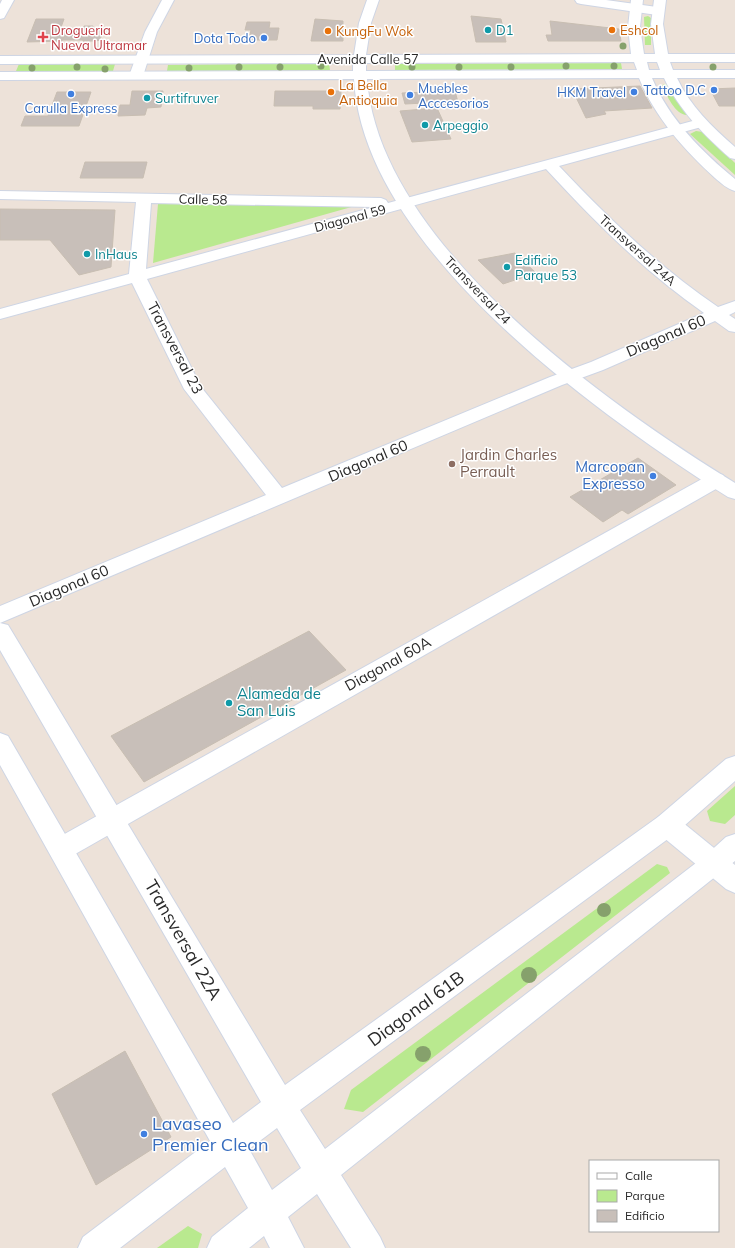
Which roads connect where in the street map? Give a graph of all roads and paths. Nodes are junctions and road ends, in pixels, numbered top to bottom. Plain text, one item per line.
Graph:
1 (8, 0) edge
2 (168, 0) edge
3 (373, 0) edge
4 (581, 0) edge
5 (636, 4) edge
6 (658, 6) edge
7 (0, 15) edge
8 (638, 58) junction
9 (661, 58) junction
10 (735, 58) edge
11 (0, 60) edge
12 (141, 60) junction
13 (360, 60) junction
14 (644, 74) junction
15 (668, 74) junction
16 (735, 74) edge
17 (360, 75) junction
18 (0, 76) edge
19 (136, 76) junction
20 (700, 123) junction
21 (677, 129) junction
22 (735, 155) edge
23 (549, 164) junction
24 (735, 187) edge
25 (0, 195) edge
26 (144, 198) junction
27 (406, 203) junction
28 (137, 276) junction
29 (735, 306) edge
30 (0, 314) edge
31 (716, 314) junction
32 (735, 326) edge
33 (570, 376) junction
34 (716, 480) junction
35 (735, 492) edge
36 (279, 498) junction
37 (0, 615) edge
38 (0, 631) edge
39 (0, 743) edge
40 (735, 766) edge
41 (111, 819) junction
42 (667, 825) junction
43 (735, 845) edge
44 (61, 849) junction
45 (725, 872) edge
46 (281, 1106) junction
47 (230, 1146) junction
48 (322, 1172) junction
49 (268, 1213) junction
50 (94, 1248) edge
51 (223, 1248) edge
52 (288, 1248) edge
53 (369, 1248) edge

1 - 7 street
2 - 12 street
3 - 13 street, Transversal 24
4 - 5 street
5 - 6 street
5 - 8 street
6 - 9 street
8 - 9 street, Avenida Calle 57
8 - 13 street, Avenida Calle 57
8 - 14 street
9 - 10 street, Avenida Calle 57
9 - 15 street
11 - 12 street, Avenida Calle 57
12 - 13 street, Avenida Calle 57
12 - 19 street
13 - 17 street, Transversal 24
14 - 15 street, Avenida Calle 57
14 - 17 street, Avenida Calle 57
14 - 21 street
15 - 16 street, Avenida Calle 57
15 - 20 street
17 - 19 street, Avenida Calle 57
17 - 27 street, Transversal 24
18 - 19 street, Avenida Calle 57
20 - 21 street, Diagonal 59
20 - 22 street
21 - 23 street, Diagonal 59
21 - 24 street
23 - 27 street, Diagonal 59
23 - 31 street, Transversal 24A
25 - 26 street, Calle 58
26 - 27 street, Calle 58
26 - 28 street
27 - 28 street, Diagonal 59
27 - 33 street, Transversal 24
28 - 30 street, Diagonal 59
28 - 36 street, Transversal 23
29 - 31 street, Diagonal 60
31 - 32 street, Transversal 24A
31 - 33 street, Diagonal 60
33 - 34 street, Transversal 24
33 - 36 street, Diagonal 60
34 - 35 street, Transversal 24
34 - 41 street, Diagonal 60A
36 - 37 street, Diagonal 60
38 - 41 street, Transversal 22A
39 - 44 street
40 - 42 street, Diagonal 61B
41 - 44 street, Diagonal 60A
41 - 46 street, Transversal 22A
42 - 45 street
42 - 46 street, Diagonal 61B
43 - 45 street
44 - 47 street
45 - 48 street
46 - 47 street, Diagonal 61B
46 - 48 street, Transversal 22A
47 - 49 street
47 - 50 street, Diagonal 61B
48 - 49 street
48 - 53 street, Transversal 22A
49 - 51 street
49 - 52 street

